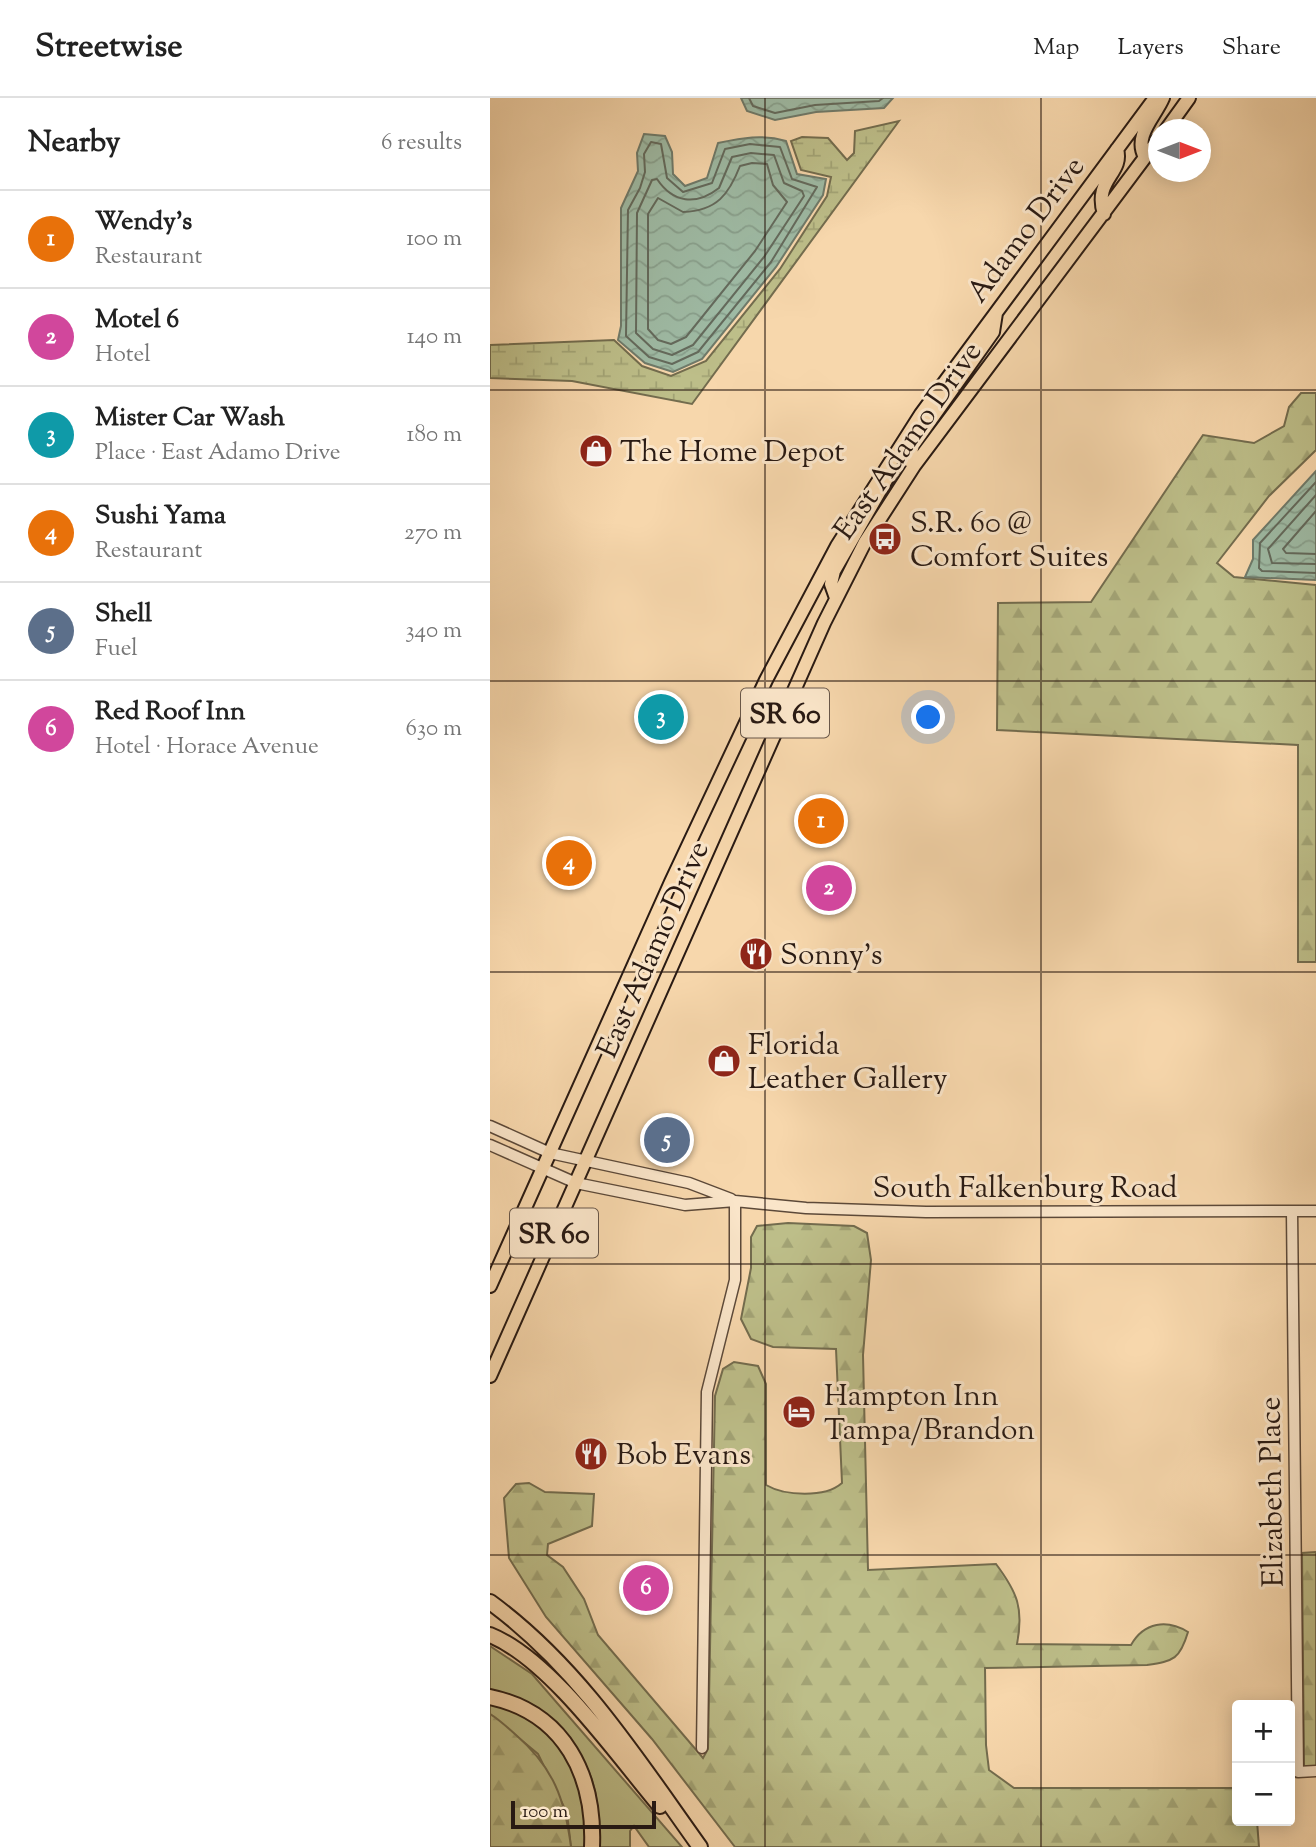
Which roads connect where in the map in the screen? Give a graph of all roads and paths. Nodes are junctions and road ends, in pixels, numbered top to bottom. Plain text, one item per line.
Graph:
1 (1155, 98) edge
2 (1163, 98) edge
3 (1189, 98) edge
4 (1174, 119) edge
5 (1117, 149) junction
6 (1148, 154) edge
7 (1145, 158) junction
8 (1104, 214) junction
9 (996, 313) junction
10 (894, 453) junction
11 (914, 466) junction
12 (836, 598) junction
13 (766, 680) joint
14 (490, 1126) edge
15 (490, 1145) edge
16 (550, 1153) junction
17 (585, 1162) junction
18 (542, 1169) junction
19 (576, 1183) junction
20 (735, 1201) junction
21 (1316, 1210) edge
22 (1292, 1211) junction
23 (490, 1286) edge
24 (490, 1376) edge
25 (490, 1602) edge
26 (490, 1635) edge
27 (490, 1697) edge
28 (702, 1748) dead end
29 (1316, 1771) edge
30 (592, 1847) edge
31 (698, 1847) edge

1 - 5 main road, Adamo Drive / SR 60
2 - 7 main road
3 - 4 main road
5 - 8 main road
5 - 9 main road, Adamo Drive / SR 60
6 - 7 main road, SR 60
7 - 8 main road, East Adamo Drive / SR 60
8 - 11 main road, East Adamo Drive / SR 60
9 - 10 main road, Adamo Drive / SR 60
9 - 11 main road
10 - 12 main road
10 - 13 main road, Adamo Drive / SR 60
11 - 12 main road, East Adamo Drive / SR 60
12 - 17 main road, East Adamo Drive / SR 60
13 - 16 main road, East Adamo Drive / SR 60
14 - 16 street, South Falkenburg Road
15 - 18 street, South Falkenburg Road
16 - 17 street, South Falkenburg Road
16 - 18 main road, SR 60
17 - 19 main road, SR 60
17 - 20 street, South Falkenburg Road
18 - 19 street, South Falkenburg Road
18 - 23 main road, SR 60
19 - 20 street, South Falkenburg Road
19 - 24 main road, SR 60
20 - 22 street, South Falkenburg Road
20 - 28 street
21 - 22 street, South Falkenburg Road
22 - 29 street, Elizabeth Place
25 - 31 highway
26 - 31 highway
27 - 30 highway

